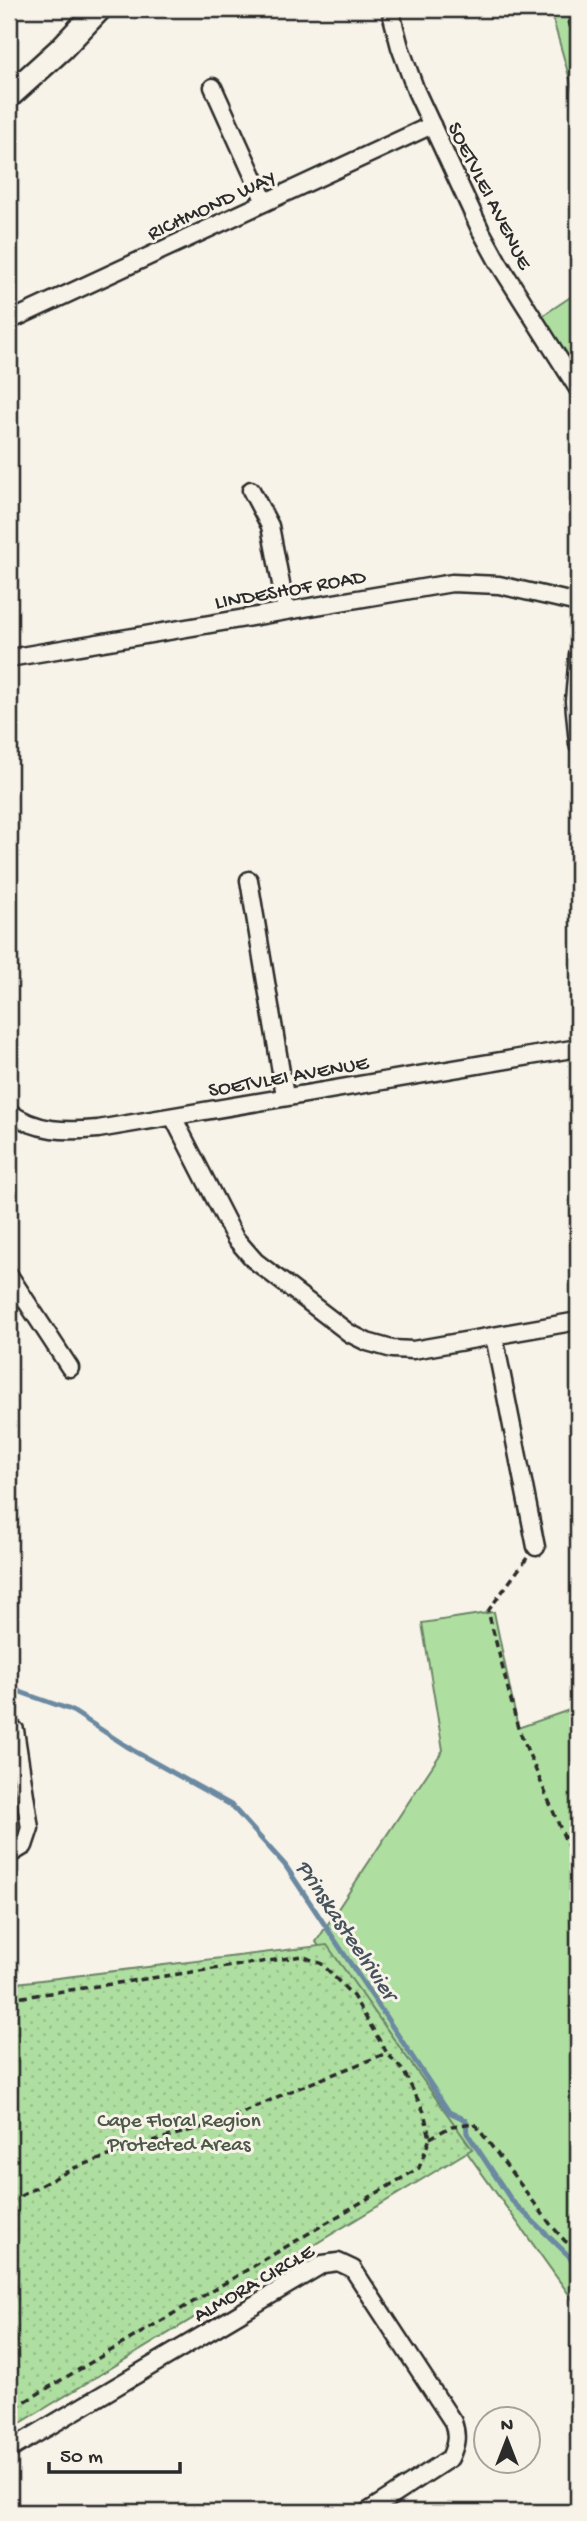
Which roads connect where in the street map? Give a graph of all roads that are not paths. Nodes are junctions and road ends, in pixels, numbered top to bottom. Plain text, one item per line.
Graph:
1 (99, 9) edge
2 (390, 9) edge
3 (213, 87) dead end
4 (9, 96) edge
5 (432, 125) junction
6 (265, 202) junction
7 (9, 321) edge
8 (578, 389) edge
9 (251, 490) dead end
10 (578, 603) edge
11 (286, 610) junction
12 (578, 654) edge
13 (9, 658) edge
14 (578, 744) edge
15 (249, 880) dead end
16 (578, 1048) edge
17 (285, 1096) junction
18 (9, 1112) edge
19 (173, 1117) junction
20 (9, 1275) edge
21 (578, 1321) edge
22 (494, 1336) junction
23 (70, 1368) dead end
24 (536, 1547) road end
25 (15, 1730) dead end
26 (9, 1855) edge
27 (9, 2450) edge
28 (367, 2512) edge

1 - 4 street
2 - 5 street, SOETVLEI AVENUE
3 - 6 street
5 - 6 street, RICHMOND WAY
5 - 8 street, SOETVLEI AVENUE
6 - 7 street, RICHMOND WAY
9 - 11 street
10 - 11 street, LINDESHOF ROAD
11 - 13 street, LINDESHOF ROAD
12 - 14 street
15 - 17 street
16 - 17 street, SOETVLEI AVENUE
17 - 19 street, SOETVLEI AVENUE
18 - 19 street, SOETVLEI AVENUE
19 - 22 street
20 - 23 street
21 - 22 street
22 - 24 street
25 - 26 street
27 - 28 street, ALMORA CIRCLE

